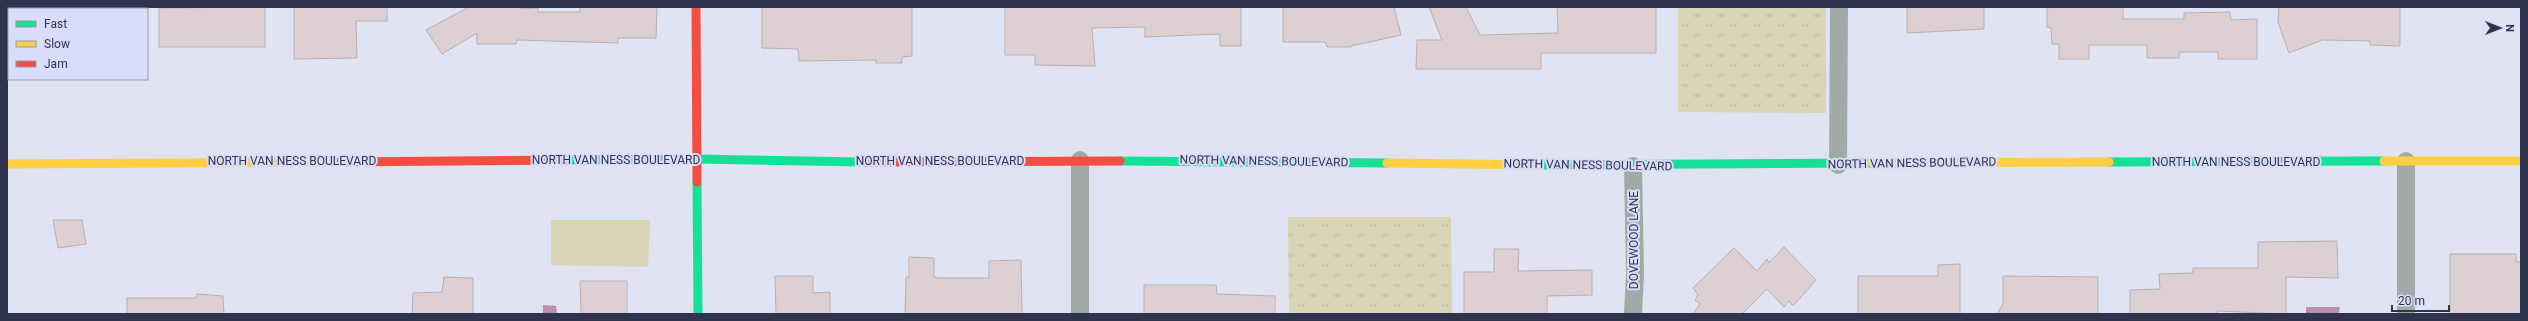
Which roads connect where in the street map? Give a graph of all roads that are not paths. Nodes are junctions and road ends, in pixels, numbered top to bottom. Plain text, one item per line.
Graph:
1 (696, 7) edge
2 (1839, 7) edge
3 (697, 159) junction
4 (1080, 160) junction
5 (2406, 161) junction
6 (2521, 161) edge
7 (7, 164) edge
8 (1838, 165) junction
9 (1633, 166) junction
10 (698, 314) edge
11 (1080, 314) edge
12 (1633, 314) edge
13 (2406, 314) edge

1 - 3 street
2 - 8 street
3 - 4 street, NORTH VAN NESS BOULEVARD
3 - 7 street, NORTH VAN NESS BOULEVARD
3 - 10 street
4 - 9 street, NORTH VAN NESS BOULEVARD
4 - 11 street
5 - 6 street, NORTH VAN NESS BOULEVARD
5 - 8 street, NORTH VAN NESS BOULEVARD
5 - 13 street
8 - 9 street, NORTH VAN NESS BOULEVARD
9 - 12 street, DOVEWOOD LANE

